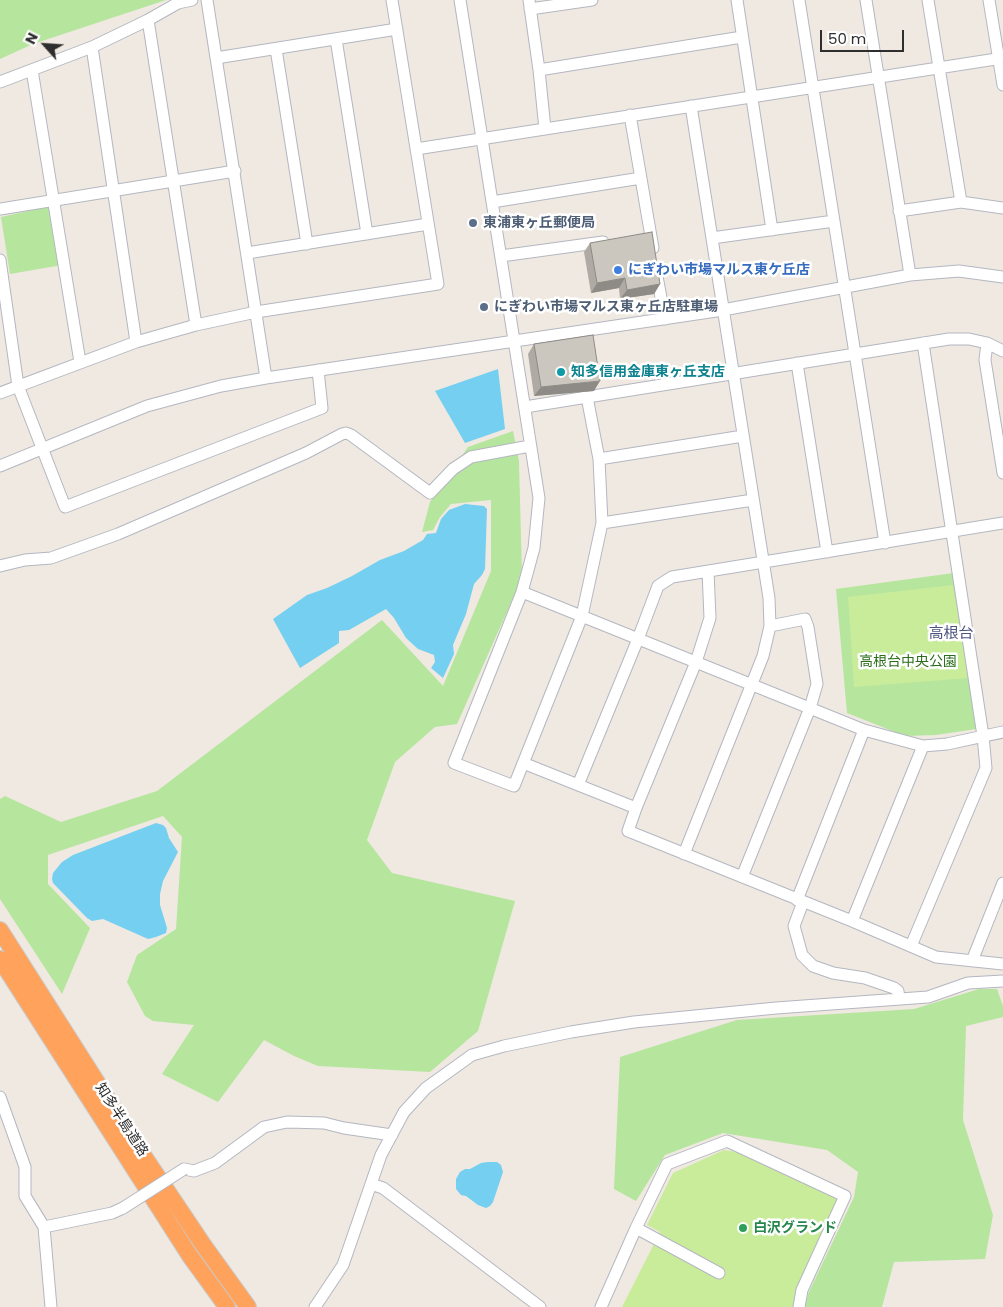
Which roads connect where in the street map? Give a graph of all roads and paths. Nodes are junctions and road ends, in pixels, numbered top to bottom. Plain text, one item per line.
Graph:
1 (192, 0) edge
2 (207, 0) edge
3 (392, 0) edge
4 (460, 0) edge
5 (592, 0) edge
6 (737, 0) edge
7 (799, 0) edge
8 (866, 0) edge
9 (928, 0) edge
10 (989, 0) edge
11 (530, 5) edge
12 (148, 20) junction
13 (397, 29) junction
14 (742, 36) junction
15 (336, 39) junction
16 (92, 47) junction
17 (276, 48) junction
18 (216, 58) junction
19 (1001, 58) edge
20 (939, 67) junction
21 (32, 70) junction
22 (539, 70) junction
23 (878, 77) junction
24 (0, 82) edge
25 (1003, 86) edge
26 (813, 87) junction
27 (752, 96) junction
28 (691, 106) junction
29 (630, 115) junction
30 (545, 129) junction
31 (482, 138) junction
32 (416, 149) junction
33 (235, 172) junction
34 (641, 178) junction
35 (174, 181) junction
36 (114, 191) junction
37 (54, 201) junction
38 (492, 202) junction
39 (961, 202) junction
40 (1003, 208) edge
41 (0, 210) edge
42 (900, 211) junction
43 (834, 221) junction
44 (428, 224) junction
45 (772, 230) junction
46 (367, 234) junction
47 (712, 238) junction
48 (613, 240) edge
49 (307, 244) junction
50 (247, 253) junction
51 (501, 256) junction
52 (0, 260) edge
53 (910, 275) junction
54 (1003, 277) edge
55 (845, 288) junction
56 (723, 310) junction
57 (256, 312) junction
58 (665, 318) junction
59 (196, 325) junction
60 (514, 340) junction
61 (136, 342) junction
62 (923, 343) junction
63 (987, 343) junction
64 (1003, 350) edge
65 (856, 354) junction
66 (80, 362) junction
67 (797, 363) junction
68 (318, 370) junction
69 (733, 373) junction
70 (266, 378) junction
71 (18, 386) junction
72 (0, 393) edge
73 (587, 397) junction
74 (525, 407) junction
75 (743, 436) junction
76 (530, 446) junction
77 (43, 448) junction
78 (599, 459) junction
79 (0, 466) edge
80 (1003, 473) edge
81 (753, 500) junction
82 (602, 523) junction
83 (1003, 523) edge
84 (952, 532) junction
85 (885, 542) junction
86 (827, 552) junction
87 (0, 562) edge
88 (763, 562) junction
89 (708, 571) junction
90 (522, 592) junction
91 (582, 616) junction
92 (770, 626) junction
93 (638, 639) junction
94 (696, 662) junction
95 (751, 684) junction
96 (810, 708) junction
97 (864, 730) junction
98 (1003, 732) edge
99 (983, 736) junction
100 (923, 746) junction
101 (523, 763) junction
102 (578, 785) junction
103 (636, 808) junction
104 (684, 854) junction
105 (742, 877) junction
106 (1003, 883) edge
107 (800, 901) junction
108 (852, 921) junction
109 (0, 930) edge
110 (911, 946) junction
111 (0, 959) edge
112 (972, 961) junction
113 (1003, 964) edge
114 (1003, 981) edge
115 (900, 999) junction
116 (0, 1096) edge
117 (392, 1135) junction
118 (371, 1184) junction
119 (44, 1227) junction
120 (636, 1228) junction
121 (719, 1273) dead end
122 (50, 1307) edge
123 (228, 1307) edge
124 (248, 1307) edge
125 (315, 1307) edge
126 (540, 1307) edge
127 (601, 1307) edge
128 (800, 1307) edge

1 - 12 street
2 - 18 street
3 - 13 street
4 - 31 street
5 - 11 street
6 - 14 street
7 - 26 street
8 - 23 street
9 - 20 street
10 - 19 street
11 - 22 street
12 - 16 street
12 - 35 street
13 - 15 street
13 - 32 street
14 - 22 street
14 - 27 street
15 - 17 street
15 - 46 street
16 - 21 street
16 - 36 street
17 - 18 street
17 - 49 street
18 - 33 street
19 - 20 street
19 - 25 street
20 - 23 street
20 - 39 street
21 - 24 street
21 - 37 street
22 - 30 street
23 - 26 street
23 - 42 street
26 - 27 street
26 - 43 street
27 - 28 street
27 - 45 street
28 - 29 street
28 - 47 street
29 - 30 street
29 - 34 street
30 - 31 street
31 - 32 street
31 - 38 street
32 - 44 street
33 - 35 street
33 - 50 street
34 - 38 street
34 - 58 street
35 - 36 street
35 - 59 street
36 - 37 street
36 - 61 street
37 - 41 street
37 - 66 street
38 - 51 street
39 - 40 street
39 - 42 street
42 - 53 street
43 - 45 street
43 - 55 street
44 - 46 street
44 - 57 street
45 - 47 street
46 - 49 street
47 - 56 street
48 - 51 street
49 - 50 street
50 - 57 street
51 - 60 street
52 - 71 street
53 - 54 street
53 - 55 street
55 - 56 street
55 - 65 street
56 - 58 street
56 - 69 street
57 - 59 street
57 - 70 street
58 - 60 street
59 - 61 street
60 - 68 street
60 - 74 street
61 - 66 street
62 - 63 street
62 - 65 street
62 - 84 street
63 - 64 street
63 - 80 street
65 - 67 street
65 - 85 street
66 - 71 street
67 - 69 street
67 - 86 street
68 - 70 street
68 - 77 street
69 - 73 street
69 - 75 street
70 - 77 street
71 - 72 street
71 - 77 street
73 - 74 street
73 - 78 street
74 - 76 street
75 - 78 street
75 - 81 street
76 - 87 street
76 - 90 street
77 - 79 street
78 - 82 street
81 - 82 street
81 - 88 street
82 - 91 street
83 - 84 street
84 - 85 street
84 - 99 street
85 - 86 street
86 - 88 street
88 - 89 street
88 - 92 street
89 - 93 street
89 - 94 street
90 - 91 street
90 - 101 street
91 - 93 street
91 - 101 street
92 - 95 street
92 - 96 street
93 - 94 street
93 - 102 street
94 - 95 street
94 - 103 street
95 - 96 street
95 - 104 street
96 - 97 street
96 - 105 street
97 - 100 street
97 - 107 street
98 - 99 street
99 - 100 street
99 - 110 street
100 - 108 street
101 - 102 street
102 - 103 street
103 - 104 street
104 - 105 street
105 - 107 street
106 - 112 street
107 - 108 street
107 - 115 street
108 - 110 street
109 - 124 highway, 知多半島道路
110 - 112 street
111 - 123 highway, 知多半島道路
112 - 113 street
114 - 115 street
115 - 117 street
116 - 119 street
117 - 118 street
117 - 119 street, bridge
118 - 125 street
118 - 126 street
119 - 122 street
120 - 121 street
120 - 127 street
120 - 128 street

